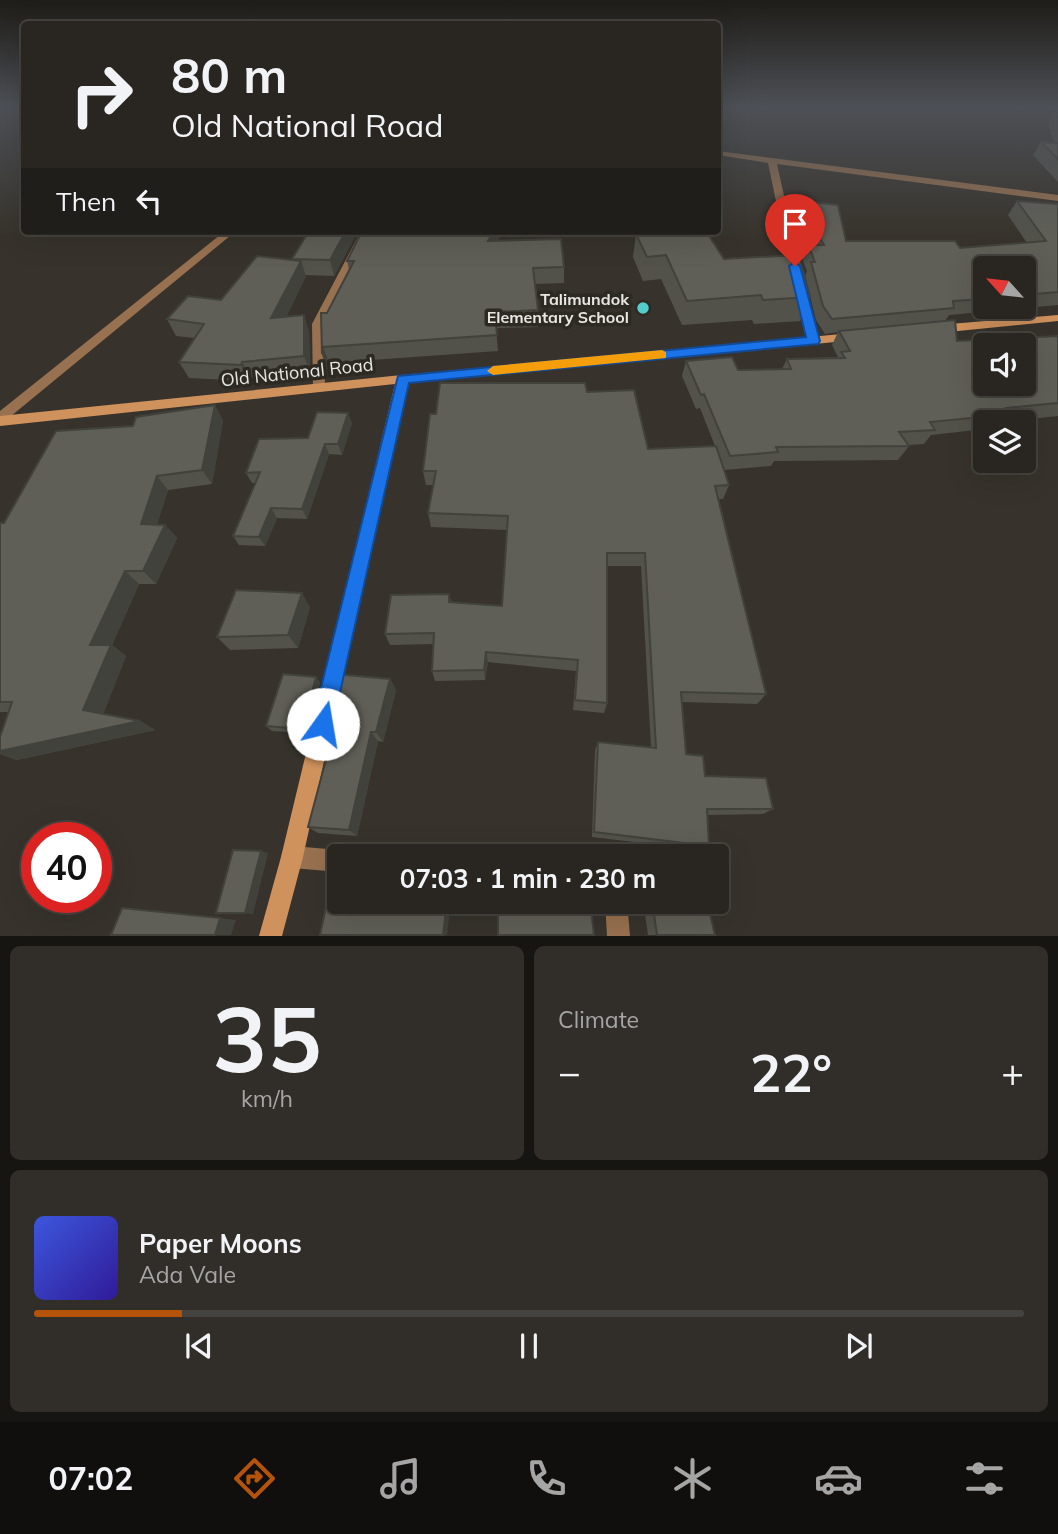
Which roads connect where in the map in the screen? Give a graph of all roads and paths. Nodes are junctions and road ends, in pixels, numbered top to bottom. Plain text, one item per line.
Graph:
1 (721, 153) edge
2 (772, 161) junction
3 (1058, 198) edge
4 (226, 235) edge
5 (364, 235) edge
6 (1058, 318) edge
7 (922, 331) edge
8 (868, 336) edge
9 (814, 341) junction
10 (402, 379) junction
11 (319, 388) junction
12 (0, 420) edge
13 (292, 857) junction
14 (327, 860) edge
15 (617, 914) edge
16 (270, 936) edge
17 (619, 936) edge

1 - 2 street
2 - 3 street
2 - 9 street
4 - 12 street
5 - 11 street
6 - 7 main road
8 - 9 main road, Old National Road
9 - 10 main road, Old National Road
10 - 11 main road, Old National Road
10 - 13 main road
11 - 12 main road, Old National Road
13 - 14 street
13 - 16 main road
15 - 17 street

